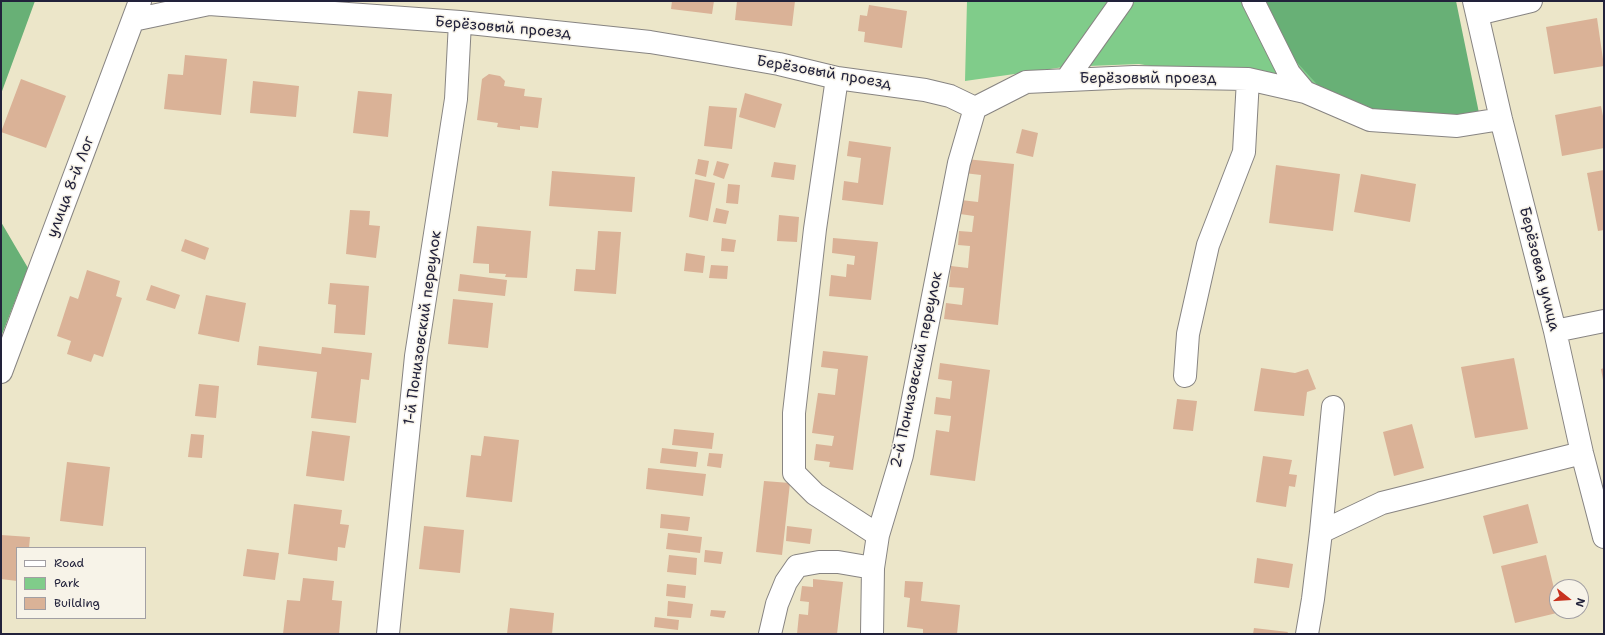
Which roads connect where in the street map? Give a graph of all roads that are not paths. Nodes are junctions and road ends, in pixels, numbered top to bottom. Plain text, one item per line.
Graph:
1 (1122, 1) edge
2 (1253, 1) edge
3 (1531, 1) edge
4 (1476, 8) edge
5 (137, 11) edge
6 (460, 22) junction
7 (837, 78) junction
8 (1248, 79) junction
9 (1066, 80) junction
10 (1305, 92) junction
11 (975, 108) junction
12 (1501, 119) junction
13 (1604, 322) edge
14 (1555, 331) junction
15 (1, 372) edge
16 (1185, 376) dead end
17 (1332, 407) dead end
18 (1582, 453) junction
19 (1321, 532) junction
20 (878, 534) junction
21 (1604, 537) edge
22 (873, 568) junction
23 (388, 634) edge
24 (770, 634) edge
25 (872, 634) edge
26 (1307, 634) edge

1 - 9 street
2 - 10 street
3 - 4 street
4 - 12 street, Берёзовая улица
5 - 6 street, Берёзовый проезд
5 - 15 street, улица 8-й Лог
6 - 7 street, Берёзовый проезд
6 - 23 street, 1-й Понизовский переулок
7 - 11 street, Берёзовый проезд
7 - 20 street
8 - 9 street, Берёзовый проезд
8 - 10 street, Берёзовый проезд
8 - 16 street
9 - 11 street, Берёзовый проезд
10 - 12 street, Берёзовый проезд
11 - 20 street, 2-й Понизовский переулок
12 - 14 street, Берёзовая улица
13 - 14 street
14 - 18 street, Берёзовая улица
17 - 19 street
18 - 19 street
18 - 21 street, Берёзовая улица
19 - 26 street
20 - 22 street, 2-й Понизовский переулок
22 - 24 street
22 - 25 street, 2-й Понизовский переулок

